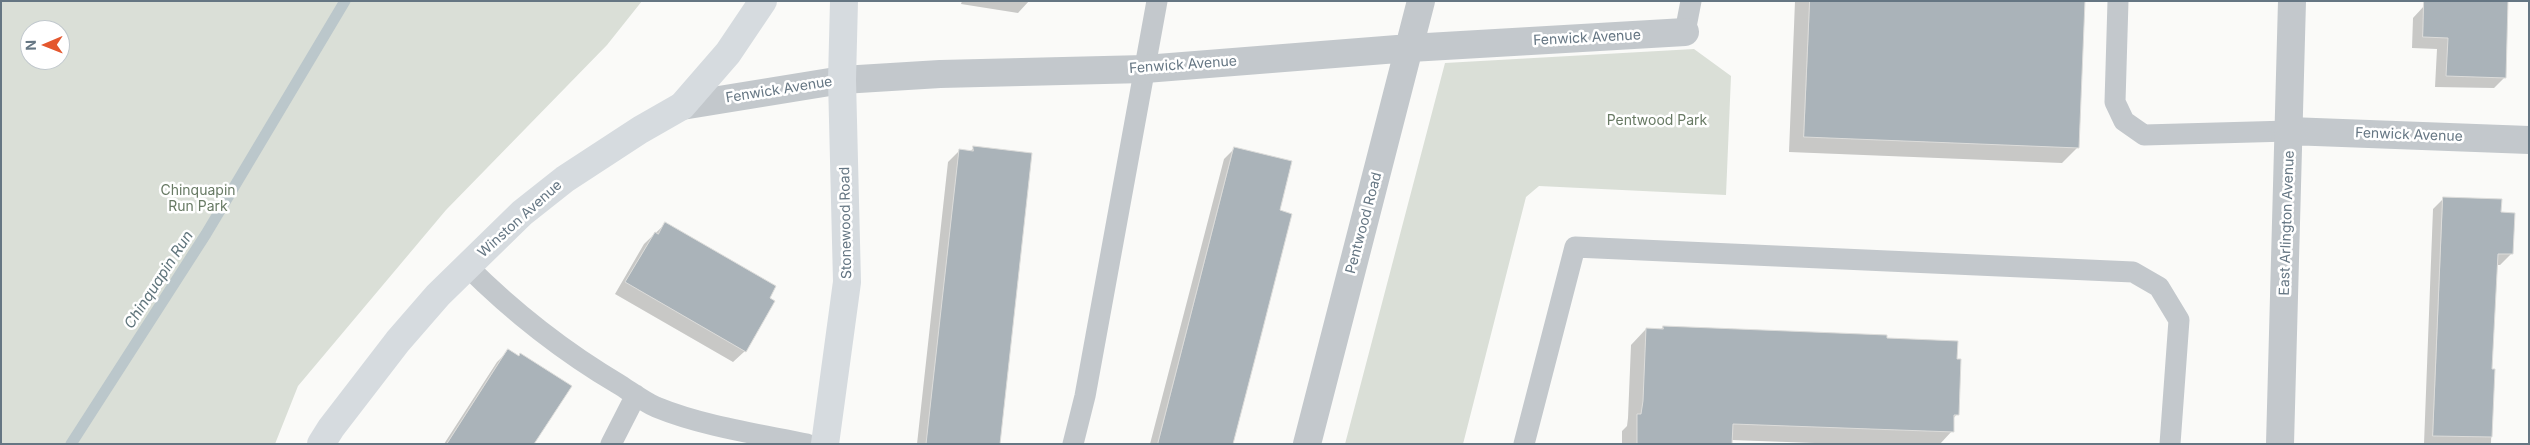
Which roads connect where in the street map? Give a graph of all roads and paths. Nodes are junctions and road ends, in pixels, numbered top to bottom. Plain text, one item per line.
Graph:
1 (763, 1) edge
2 (844, 1) edge
3 (1157, 1) edge
4 (1421, 1) edge
5 (1691, 1) edge
6 (2118, 1) edge
7 (2292, 1) edge
8 (1685, 32) joint
9 (1410, 48) junction
10 (1145, 69) junction
11 (842, 80) junction
12 (682, 106) junction
13 (2289, 131) junction
14 (2529, 140) edge
15 (467, 266) junction
16 (636, 395) junction
17 (321, 444) edge
18 (611, 444) edge
19 (808, 444) edge
20 (825, 444) edge
21 (1073, 444) edge
22 (1307, 444) edge
23 (1524, 444) edge
24 (2170, 444) edge
25 (2280, 444) edge

1 - 12 street, Winston Avenue
2 - 11 street, Stonewood Road
3 - 10 lane
4 - 9 street, Pentwood Road
5 - 8 lane
6 - 13 lane
7 - 13 street, East Arlington Avenue
8 - 9 street, Fenwick Avenue
9 - 10 street, Fenwick Avenue
9 - 22 street, Pentwood Road
10 - 11 street, Fenwick Avenue
10 - 21 lane
11 - 12 street, Fenwick Avenue
11 - 20 street, Stonewood Road
12 - 15 street, Winston Avenue
13 - 14 street, Fenwick Avenue
13 - 25 street, East Arlington Avenue
15 - 16 lane
15 - 17 street, Winston Avenue
16 - 18 lane
16 - 19 lane
23 - 24 lane

